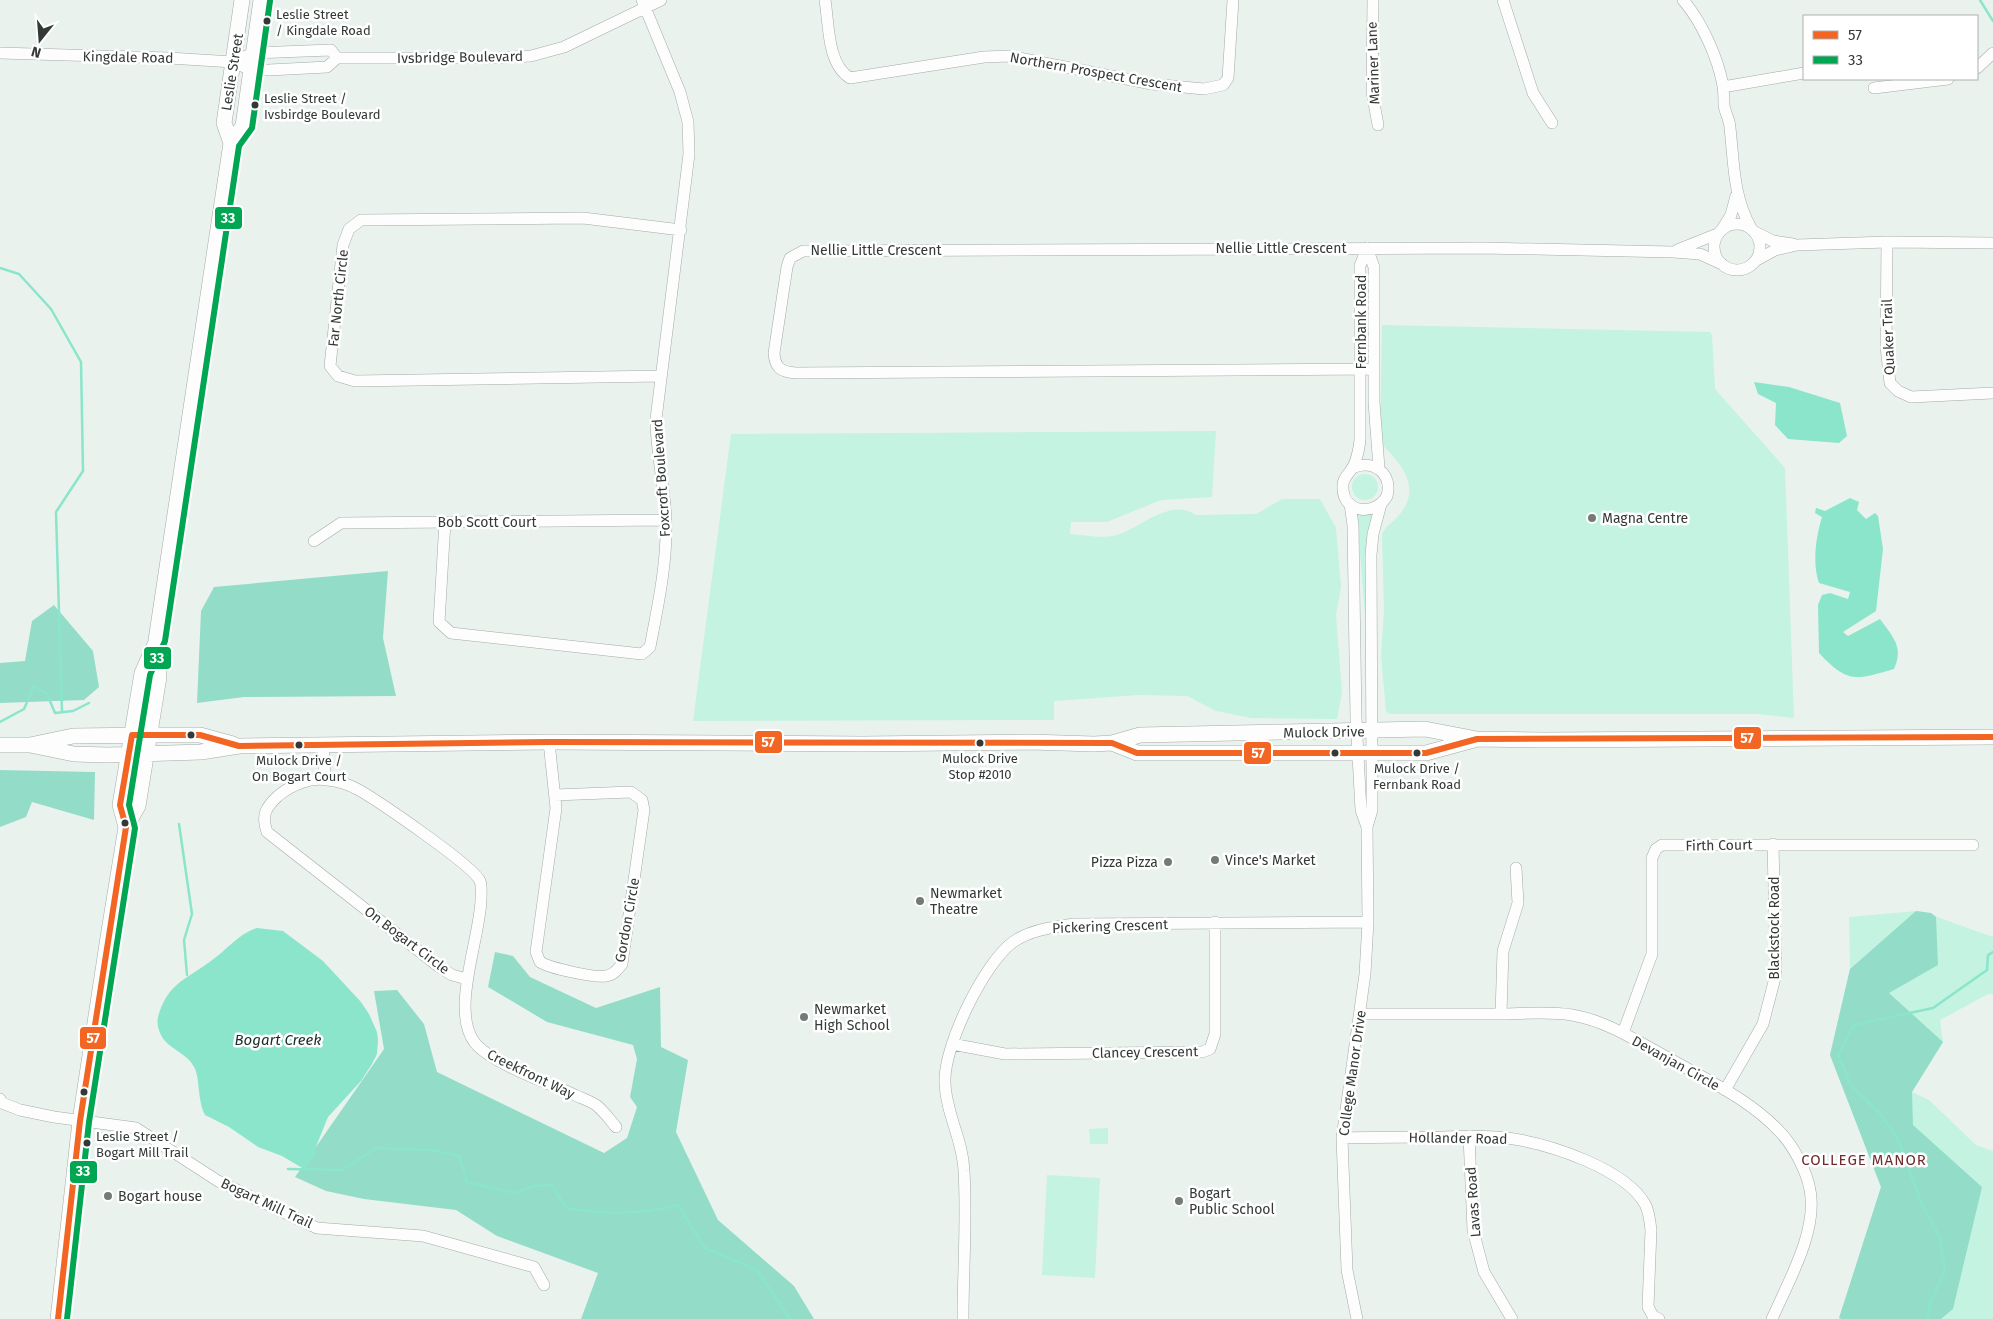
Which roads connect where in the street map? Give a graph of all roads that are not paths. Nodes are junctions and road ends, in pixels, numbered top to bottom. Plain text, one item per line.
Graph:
1 (242, 0) edge
2 (261, 0) edge
3 (661, 0) edge
4 (825, 0) edge
5 (1233, 0) edge
6 (1373, 0) edge
7 (1503, 0) edge
8 (1683, 0) edge
9 (644, 4) edge
10 (0, 52) edge
11 (253, 52) junction
12 (1993, 53) edge
13 (337, 58) junction
14 (233, 62) junction
15 (1978, 67) edge
16 (251, 70) junction
17 (1803, 73) edge
18 (1940, 80) edge
19 (1724, 87) junction
20 (1874, 88) dead end
21 (1552, 123) dead end
22 (1378, 125) dead end
23 (230, 143) junction
24 (1736, 195) junction
25 (681, 230) junction
26 (1753, 230) junction
27 (1720, 231) junction
28 (1887, 242) junction
29 (1993, 243) edge
30 (1797, 245) junction
31 (1367, 248) junction
32 (1673, 252) junction
33 (1756, 261) junction
34 (1722, 264) junction
35 (1360, 369) junction
36 (1374, 369) junction
37 (661, 376) junction
38 (1993, 394) edge
39 (1352, 468) junction
40 (1379, 468) junction
41 (1350, 504) junction
42 (1381, 504) junction
43 (666, 520) junction
44 (444, 522) junction
45 (314, 541) dead end
46 (156, 640) junction
47 (1356, 731) junction
48 (1372, 731) junction
49 (150, 735) junction
50 (132, 736) junction
51 (1993, 737) edge
52 (1477, 739) junction
53 (549, 742) junction
54 (1112, 743) junction
55 (323, 744) junction
56 (0, 745) edge
57 (30, 745) junction
58 (239, 746) junction
59 (146, 753) junction
60 (128, 754) junction
61 (1365, 754) junction
62 (325, 779) junction
63 (555, 796) junction
64 (126, 827) junction
65 (1773, 844) junction
66 (1973, 845) dead end
67 (1516, 868) dead end
68 (1215, 922) junction
69 (1368, 922) junction
70 (467, 979) junction
71 (1360, 1014) junction
72 (1501, 1014) junction
73 (1623, 1033) junction
74 (952, 1044) junction
75 (1725, 1090) junction
76 (0, 1099) edge
77 (80, 1121) junction
78 (616, 1127) dead end
79 (1469, 1136) junction
80 (1342, 1138) junction
81 (544, 1285) dead end
82 (58, 1319) edge
83 (963, 1319) edge
84 (1357, 1319) edge
85 (1512, 1319) edge
86 (1659, 1319) edge
87 (1772, 1319) edge

1 - 14 main road, Leslie Street
2 - 11 main road, Leslie Street
3 - 9 street, Ivsbridge Boulevard
4 - 5 street, Northern Prospect Crescent
6 - 22 street, Mariner Lane
7 - 21 street
8 - 19 street
9 - 13 street, Ivsbridge Boulevard
9 - 25 street, Foxcroft Boulevard
10 - 14 street, Kingdale Road
11 - 13 street, Ivsbridge Boulevard
11 - 14 street
11 - 16 main road, Leslie Street
12 - 15 street
13 - 16 street, Ivsbridge Boulevard
14 - 16 street, Ivsbridge Boulevard
14 - 23 main road, Leslie Street
16 - 23 main road, Leslie Street
17 - 19 street
18 - 20 street
19 - 24 street
23 - 46 main road, Leslie Street
24 - 26 street
24 - 27 street
25 - 37 street, Foxcroft Boulevard
25 - 37 street, Far North Circle
26 - 27 street
26 - 30 street
26 - 33 street
27 - 32 street, Nellie Little Crescent
27 - 34 street
28 - 29 street
28 - 30 street
28 - 38 street, Quaker Trail
30 - 33 street
31 - 32 street, Nellie Little Crescent
31 - 35 street, Fernbank Road
31 - 35 street, Nellie Little Crescent
31 - 36 street, Fernbank Road
32 - 34 street, Nellie Little Crescent
33 - 34 street
35 - 36 street, Nellie Little Crescent
35 - 39 street, Fernbank Road
36 - 40 street, Fernbank Road
37 - 43 street, Foxcroft Boulevard
39 - 40 street
39 - 41 street
40 - 42 street
41 - 42 street
41 - 47 street
42 - 48 street
43 - 44 street, Bob Scott Court
43 - 44 street, Foxcroft Boulevard
44 - 45 street, Bob Scott Court
46 - 49 main road, Leslie Street
46 - 50 main road, Leslie Street
47 - 48 main road, Mulock Drive
47 - 54 main road, Mulock Drive
47 - 61 street
48 - 52 main road, Mulock Drive
48 - 61 street, College Manor Drive
49 - 50 main road, Mulock Drive
49 - 58 main road, Mulock Drive
49 - 59 main road, Leslie Street
50 - 57 main road, Mulock Drive
50 - 60 main road, Leslie Street
51 - 52 main road, Mulock Drive
52 - 61 main road, Mulock Drive
53 - 54 main road, Mulock Drive
53 - 55 main road, Mulock Drive
53 - 63 street, Gordon Circle
54 - 61 main road, Mulock Drive
55 - 58 main road, Mulock Drive
55 - 62 street
56 - 57 main road, Mulock Drive
57 - 60 main road, Mulock Drive
58 - 59 main road, Mulock Drive
59 - 60 main road, Mulock Drive
59 - 64 main road, Leslie Street
60 - 64 main road, Leslie Street
61 - 69 street, College Manor Drive
62 - 70 street, On Bogart Circle
62 - 70 street, On Bogart Circle
63 - 63 street, Gordon Circle
64 - 77 main road, Leslie Street
65 - 66 street, Firth Court
65 - 73 street, Firth Court
65 - 75 street, Blackstock Road
67 - 72 street
68 - 69 street, Pickering Crescent
68 - 74 street, Pickering Crescent
68 - 74 street, Clancey Crescent
69 - 71 street, College Manor Drive
70 - 78 street, Creekfront Way
71 - 72 street, Devanjan Circle
71 - 80 street, College Manor Drive
72 - 73 street, Devanjan Circle
73 - 75 street, Devanjan Circle
74 - 83 street, Pickering Crescent
75 - 87 street, Devanjan Circle
76 - 77 street, Bogart Mill Trail
77 - 81 street, Bogart Mill Trail
77 - 82 main road, Leslie Street
79 - 80 street, Hollander Road
79 - 85 street, Lavas Road
79 - 86 street, Hollander Road
80 - 84 street, College Manor Drive

